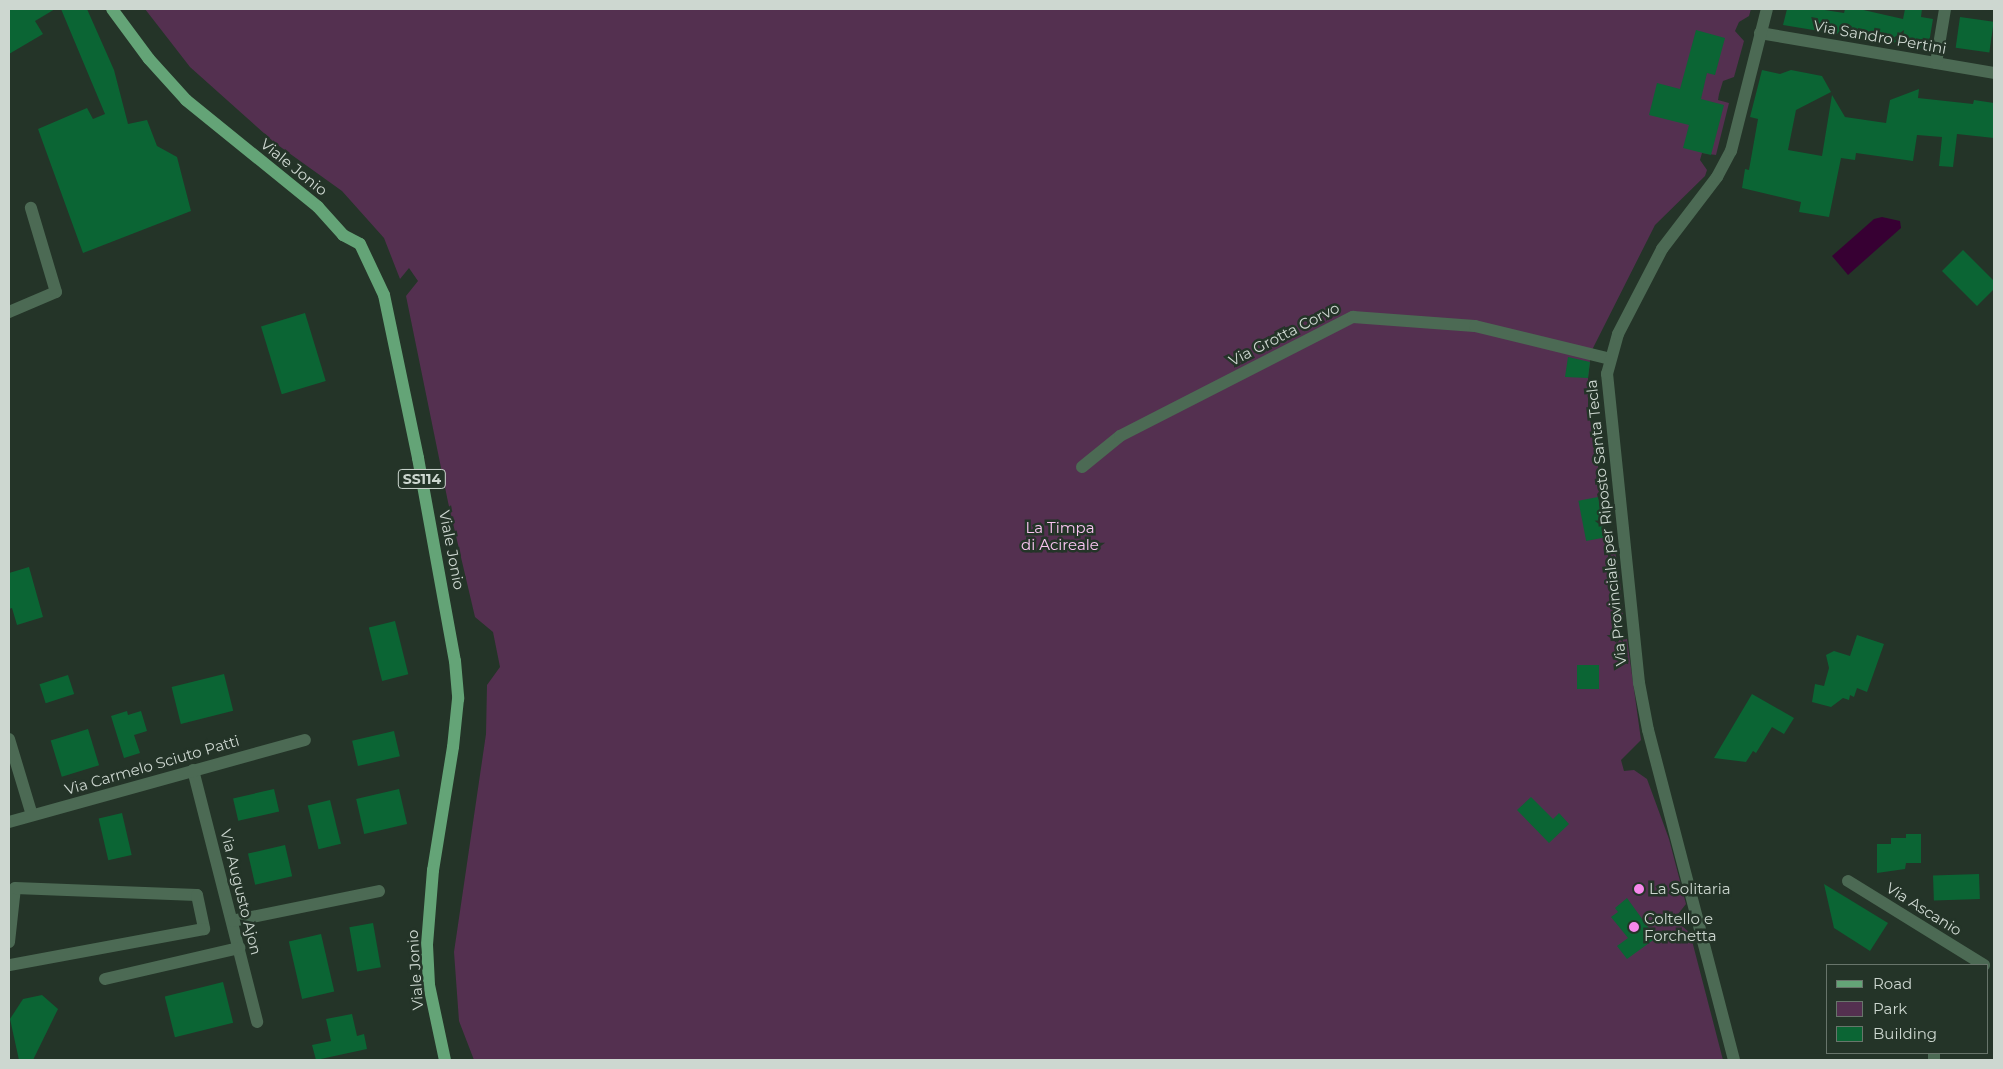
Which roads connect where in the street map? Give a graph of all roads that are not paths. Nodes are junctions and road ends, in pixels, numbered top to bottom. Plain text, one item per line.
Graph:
1 (112, 9) edge
2 (1767, 9) edge
3 (1945, 9) edge
4 (1760, 33) junction
5 (1936, 63) junction
6 (1994, 73) edge
7 (31, 208) dead end
8 (9, 312) edge
9 (1610, 359) junction
10 (1082, 467) dead end
11 (9, 739) edge
12 (305, 740) dead end
13 (194, 770) junction
14 (32, 815) junction
15 (9, 822) edge
16 (1848, 880) dead end
17 (379, 891) dead end
18 (232, 921) junction
19 (9, 942) edge
20 (239, 948) junction
21 (1979, 964) edge
22 (9, 965) edge
23 (104, 979) dead end
24 (258, 1022) dead end
25 (445, 1060) edge
26 (1734, 1060) edge

1 - 25 main road, Viale Jonio / SS114
2 - 4 street, Via Provinciale per Riposto Santa Tecla
3 - 5 street
4 - 5 street, Via Sandro Pertini
4 - 9 street, Via Provinciale per Riposto Santa Tecla
5 - 6 street, Via Sandro Pertini
7 - 8 street
9 - 10 street, Via Grotta Corvo
9 - 26 street, Via Provinciale per Riposto Santa Tecla
11 - 14 street
12 - 13 street, Via Carmelo Sciuto Patti
13 - 14 street, Via Carmelo Sciuto Patti
13 - 18 street, Via Augusto Ajon
14 - 15 street, Via Carmelo Sciuto Patti
16 - 21 street, Via Ascanio
17 - 18 street
18 - 20 street, Via Augusto Ajon
19 - 22 street
20 - 23 street
20 - 24 street, Via Augusto Ajon

